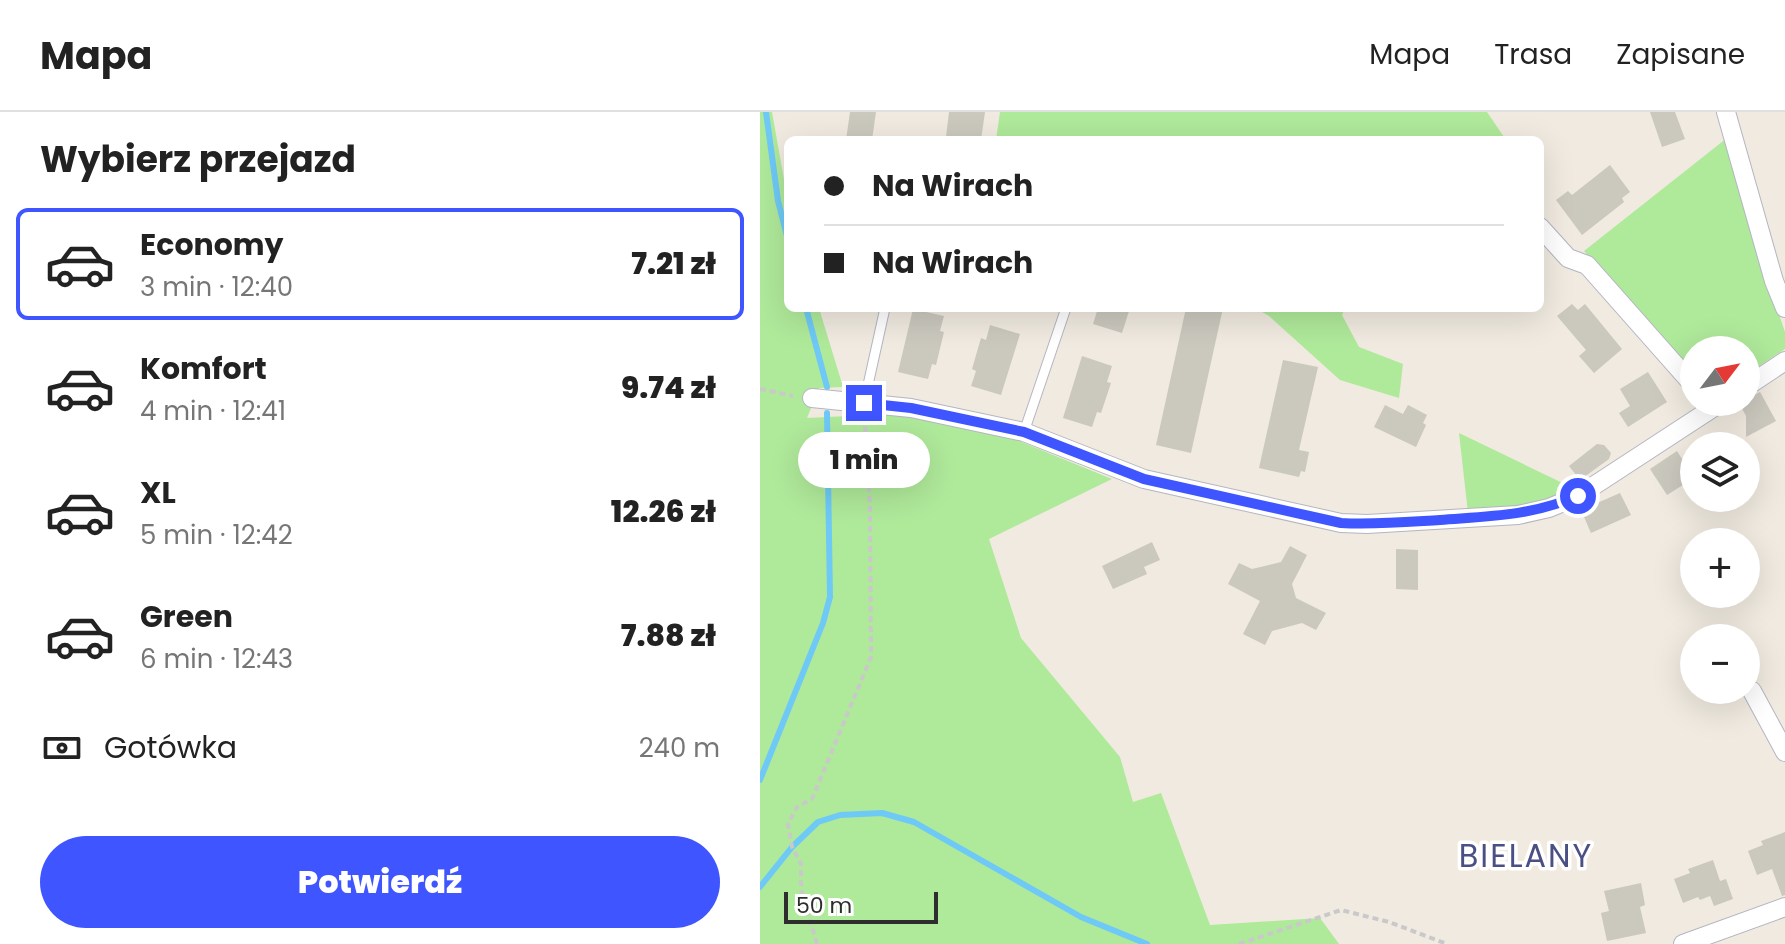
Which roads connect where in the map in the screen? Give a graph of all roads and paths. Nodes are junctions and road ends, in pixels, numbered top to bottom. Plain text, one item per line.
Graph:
1 (1726, 112) edge
2 (1544, 231) edge
3 (1785, 308) edge
4 (884, 312) edge
5 (1065, 312) edge
6 (1785, 361) edge
7 (1680, 370) edge
8 (1760, 378) edge
9 (760, 389) edge
10 (812, 398) joint
11 (864, 403) junction
12 (1696, 416) edge
13 (1024, 432) junction
14 (1759, 704) edge
15 (1785, 752) edge
16 (1785, 907) edge
17 (817, 944) edge
18 (1239, 944) edge
19 (1447, 944) edge
20 (1683, 944) edge

1 - 3 street
2 - 7 street
4 - 11 lane
5 - 13 lane
6 - 8 street
9 - 10 path
10 - 11 street
11 - 13 street
11 - 17 path
12 - 13 street
14 - 15 street
16 - 20 street
18 - 19 path

